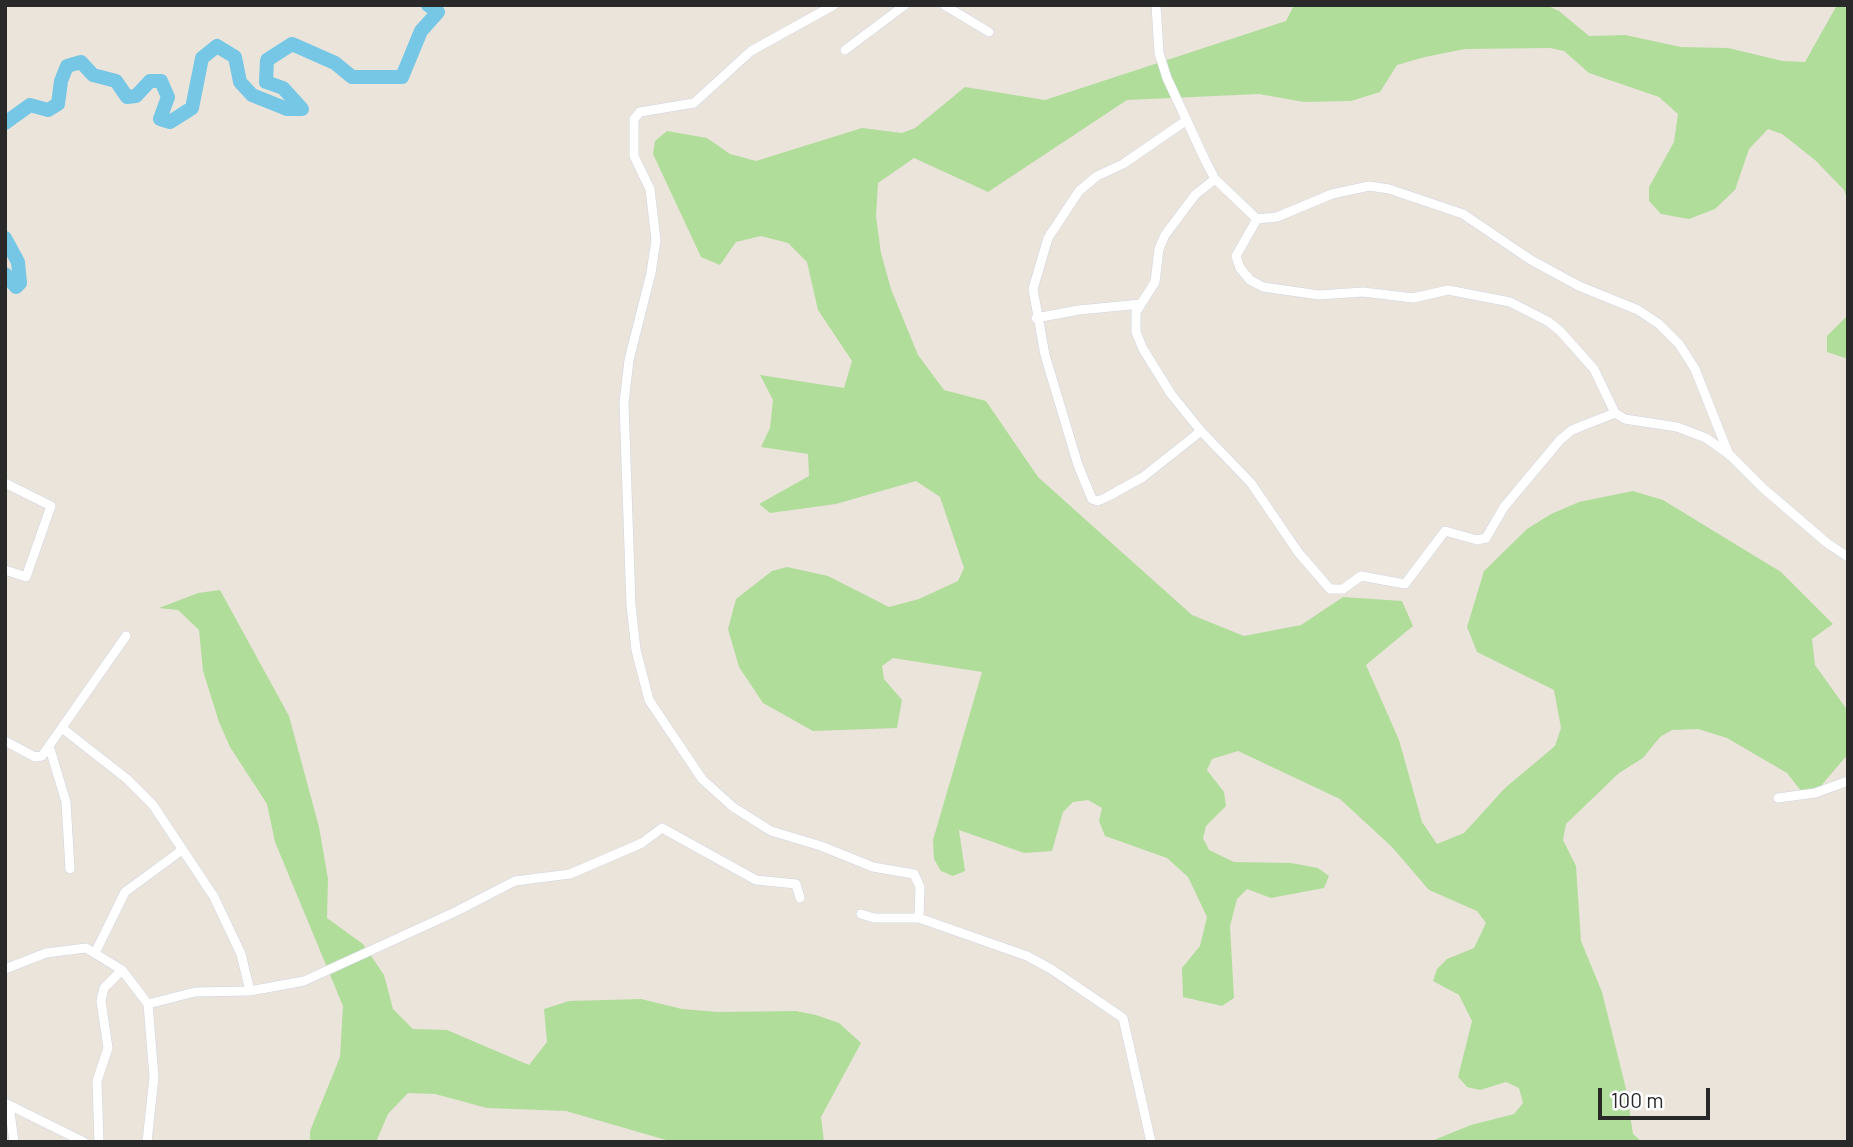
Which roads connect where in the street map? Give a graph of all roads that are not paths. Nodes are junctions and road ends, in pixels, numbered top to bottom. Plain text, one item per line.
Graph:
1 (834, 5) edge
2 (905, 5) edge
3 (944, 5) edge
4 (1156, 5) edge
5 (989, 32) dead end
6 (845, 50) dead end
7 (1187, 120) junction
8 (1215, 179) junction
9 (1257, 219) junction
10 (1142, 304) junction
11 (1036, 318) junction
12 (1615, 413) junction
13 (1201, 431) junction
14 (1730, 455) junction
15 (5, 483) edge
16 (1848, 557) edge
17 (5, 570) edge
18 (127, 636) dead end
19 (62, 728) junction
20 (5, 741) edge
21 (50, 749) junction
22 (1848, 782) edge
23 (1778, 798) dead end
24 (182, 850) junction
25 (70, 869) dead end
26 (800, 898) dead end
27 (861, 914) dead end
28 (919, 918) junction
29 (95, 953) junction
30 (5, 969) edge
31 (122, 970) junction
32 (250, 991) junction
33 (148, 1004) junction
34 (7, 1104) edge
35 (14, 1142) edge
36 (84, 1142) edge
37 (99, 1142) edge
38 (146, 1142) edge
39 (1151, 1142) edge

1 - 28 street
2 - 6 street
3 - 5 street
4 - 7 street
7 - 8 street
7 - 11 street
8 - 9 street
8 - 10 street
9 - 12 street
9 - 14 street
10 - 11 street
10 - 13 street
11 - 13 street
12 - 13 street
12 - 14 street
14 - 16 street
15 - 17 street
18 - 19 street
19 - 21 street
19 - 24 street
20 - 21 street
21 - 25 street
22 - 23 street
24 - 29 street
24 - 32 street
26 - 32 street
27 - 28 street
28 - 39 street
29 - 30 street
29 - 31 street
31 - 33 street
31 - 37 street
32 - 33 street
33 - 38 street
34 - 35 street
34 - 36 street

